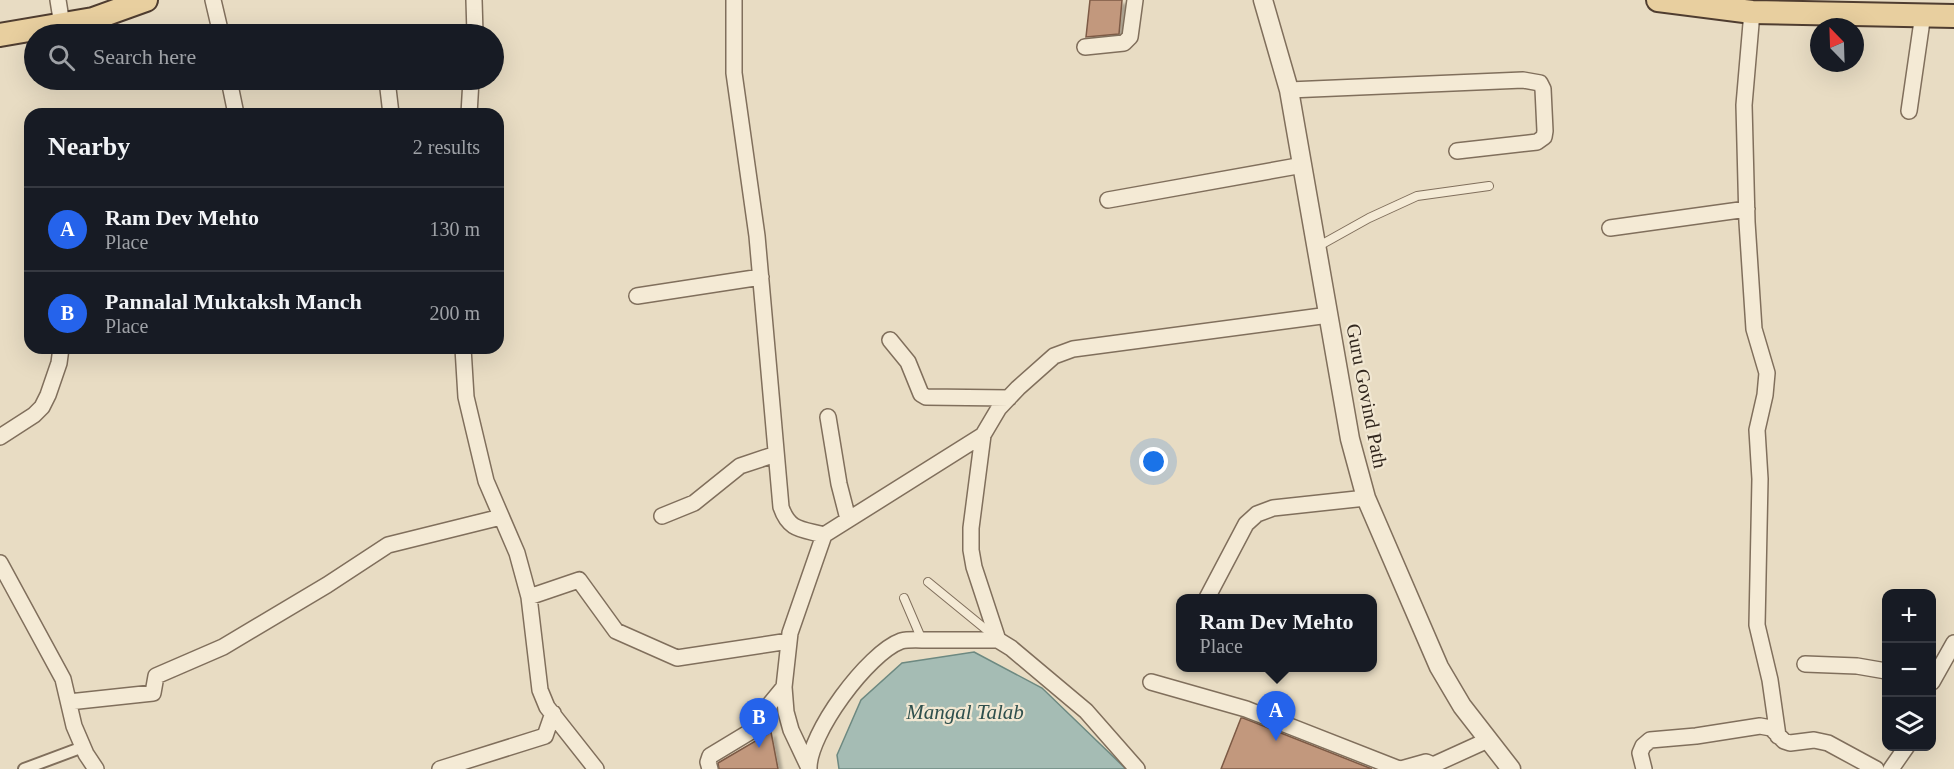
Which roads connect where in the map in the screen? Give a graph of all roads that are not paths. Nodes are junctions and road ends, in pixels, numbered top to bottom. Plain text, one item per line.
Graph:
1 (58, 0) edge
2 (146, 0) edge
3 (213, 0) edge
4 (474, 0) edge
5 (734, 0) edge
6 (1135, 0) edge
7 (1263, 0) edge
8 (1658, 0) edge
9 (1725, 5) edge
10 (1911, 10) edge
11 (1752, 12) junction
12 (1954, 16) edge
13 (62, 24) edge
14 (67, 24) edge
15 (218, 24) edge
16 (475, 24) edge
17 (24, 31) edge
18 (0, 35) edge
19 (1085, 46) dead end
20 (232, 90) edge
21 (388, 90) edge
22 (470, 90) edge
23 (1289, 90) junction
24 (235, 108) edge
25 (390, 108) edge
26 (469, 108) edge
27 (1910, 111) dead end
28 (1457, 151) dead end
29 (1303, 165) junction
30 (1489, 186) dead end
31 (1108, 200) dead end
32 (1747, 209) junction
33 (1610, 228) dead end
34 (1317, 247) junction
35 (761, 277) junction
36 (637, 296) dead end
37 (1329, 315) junction
38 (890, 340) dead end
39 (60, 354) edge
40 (463, 354) edge
41 (1009, 398) junction
42 (828, 417) dead end
43 (983, 435) junction
44 (0, 437) edge
45 (776, 454) junction
46 (1366, 498) junction
47 (662, 516) dead end
48 (501, 517) junction
49 (849, 519) junction
50 (824, 535) junction
51 (0, 563) edge
52 (928, 582) dead end
53 (1210, 594) edge
54 (529, 597) junction
55 (904, 597) dead end
56 (922, 640) junction
57 (998, 640) junction
58 (789, 641) junction
59 (1954, 643) edge
60 (1805, 664) dead end
61 (1882, 670) edge
62 (1936, 675) edge
63 (1151, 682) dead end
64 (784, 687) junction
65 (69, 702) junction
66 (553, 713) junction
67 (1778, 736) junction
68 (1488, 740) junction
69 (83, 747) junction
70 (1904, 751) edge
71 (1431, 767) edge
72 (808, 768) edge
73 (24, 769) edge
74 (96, 769) edge
75 (440, 769) edge
76 (596, 769) edge
77 (710, 769) edge
78 (1137, 769) edge
79 (1400, 769) edge
80 (1511, 769) edge
81 (1644, 769) edge
82 (1876, 769) edge
83 (1891, 769) edge

1 - 13 street
2 - 14 main road
3 - 15 street
4 - 16 street
5 - 35 street
6 - 19 street
7 - 23 street, Guru Govind Path
8 - 9 main road
9 - 11 main road
10 - 11 main road
10 - 12 main road
10 - 27 street
11 - 32 street
17 - 18 main road
20 - 24 street
21 - 25 street
22 - 26 street
23 - 28 street
23 - 29 street, Guru Govind Path
29 - 31 street
29 - 34 street, Guru Govind Path
30 - 34 lane
32 - 33 street
32 - 67 street
34 - 37 street, Guru Govind Path
35 - 36 street
35 - 45 street
37 - 41 street
37 - 46 street, Guru Govind Path
38 - 41 street
39 - 44 street
40 - 48 street
41 - 43 street
42 - 49 street
43 - 49 street
43 - 57 street
45 - 47 street
45 - 50 street
46 - 53 street
46 - 68 street, Guru Govind Path
48 - 54 street
48 - 65 street
49 - 50 street
50 - 58 street
51 - 65 street
52 - 57 lane
54 - 58 street
54 - 66 street
55 - 56 lane
56 - 57 street
56 - 72 street
57 - 78 street
58 - 64 street
59 - 62 street
60 - 61 street
63 - 79 street
64 - 72 street
64 - 77 street
65 - 69 street
66 - 75 street
66 - 76 street
67 - 81 street
67 - 82 street
68 - 71 street
68 - 80 street, Guru Govind Path
69 - 73 street
69 - 74 street
70 - 83 street
71 - 79 street

